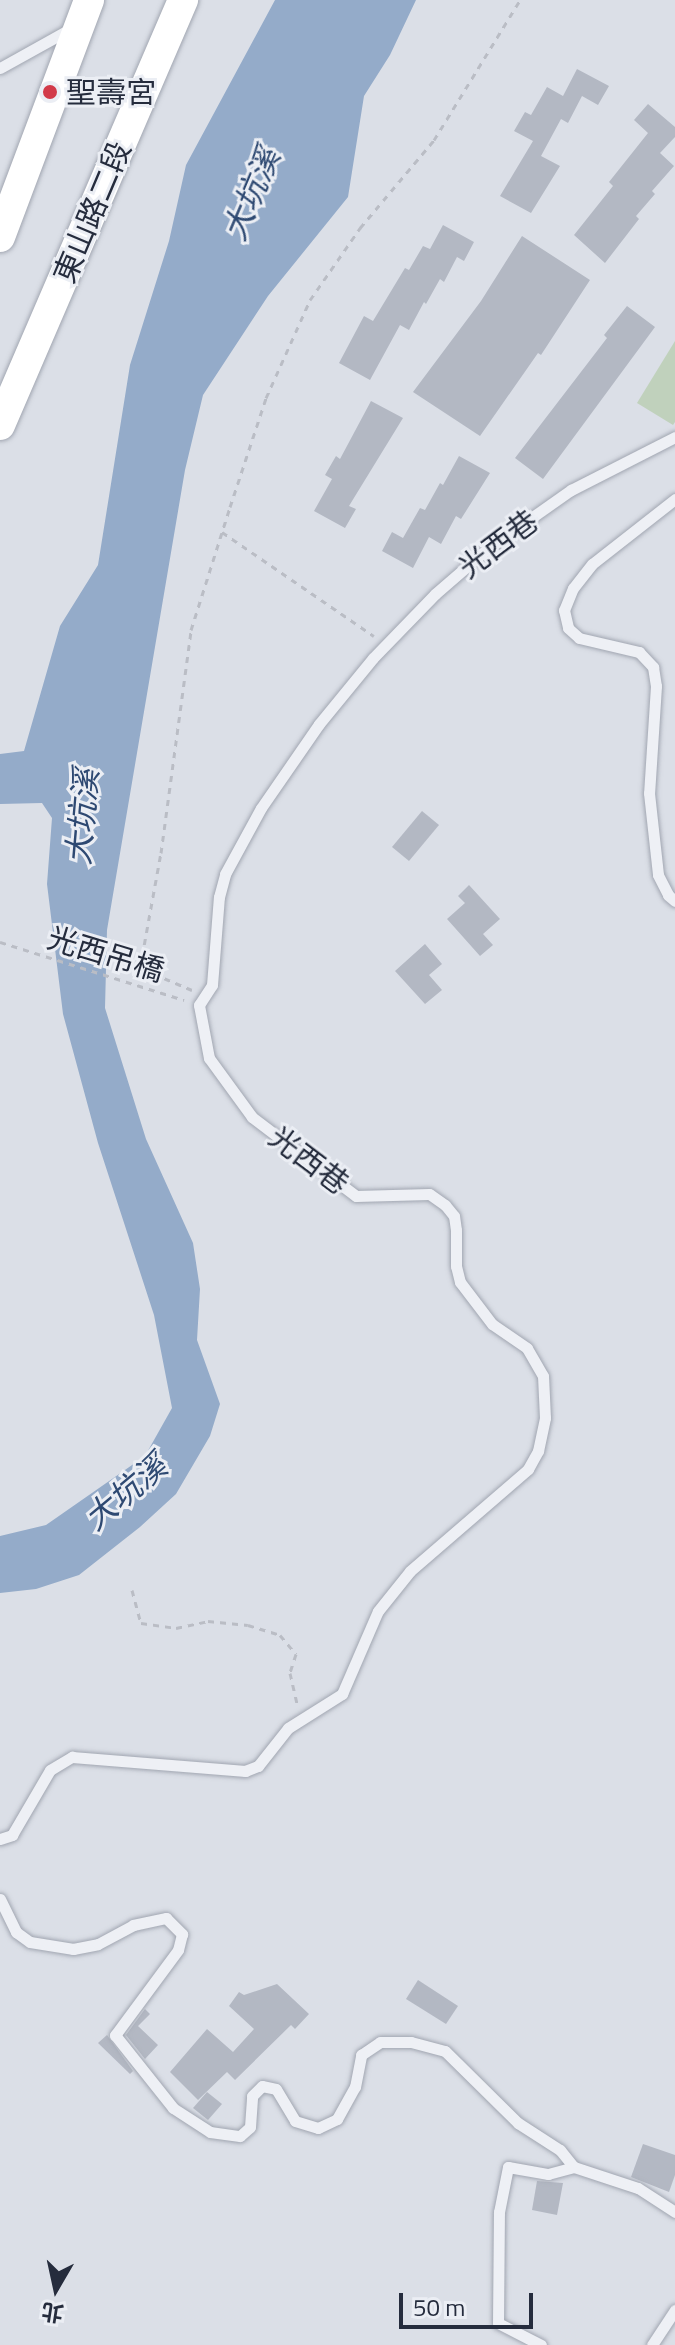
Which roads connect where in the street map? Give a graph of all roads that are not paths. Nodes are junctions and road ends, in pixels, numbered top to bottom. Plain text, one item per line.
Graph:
1 (183, 0) edge
2 (83, 13) edge
3 (0, 68) edge
4 (0, 237) edge
5 (0, 425) edge
6 (675, 437) edge
7 (675, 499) edge
8 (675, 901) edge
9 (0, 1839) edge
10 (0, 1899) edge
11 (574, 2167) junction
12 (675, 2212) edge
13 (675, 2310) edge
14 (541, 2345) edge
15 (652, 2345) edge

1 - 5 main road, 東山路二段
2 - 3 lane
2 - 4 main road
6 - 9 lane, 光西巷
7 - 8 lane
10 - 11 lane
11 - 12 lane
11 - 14 lane
13 - 15 lane

